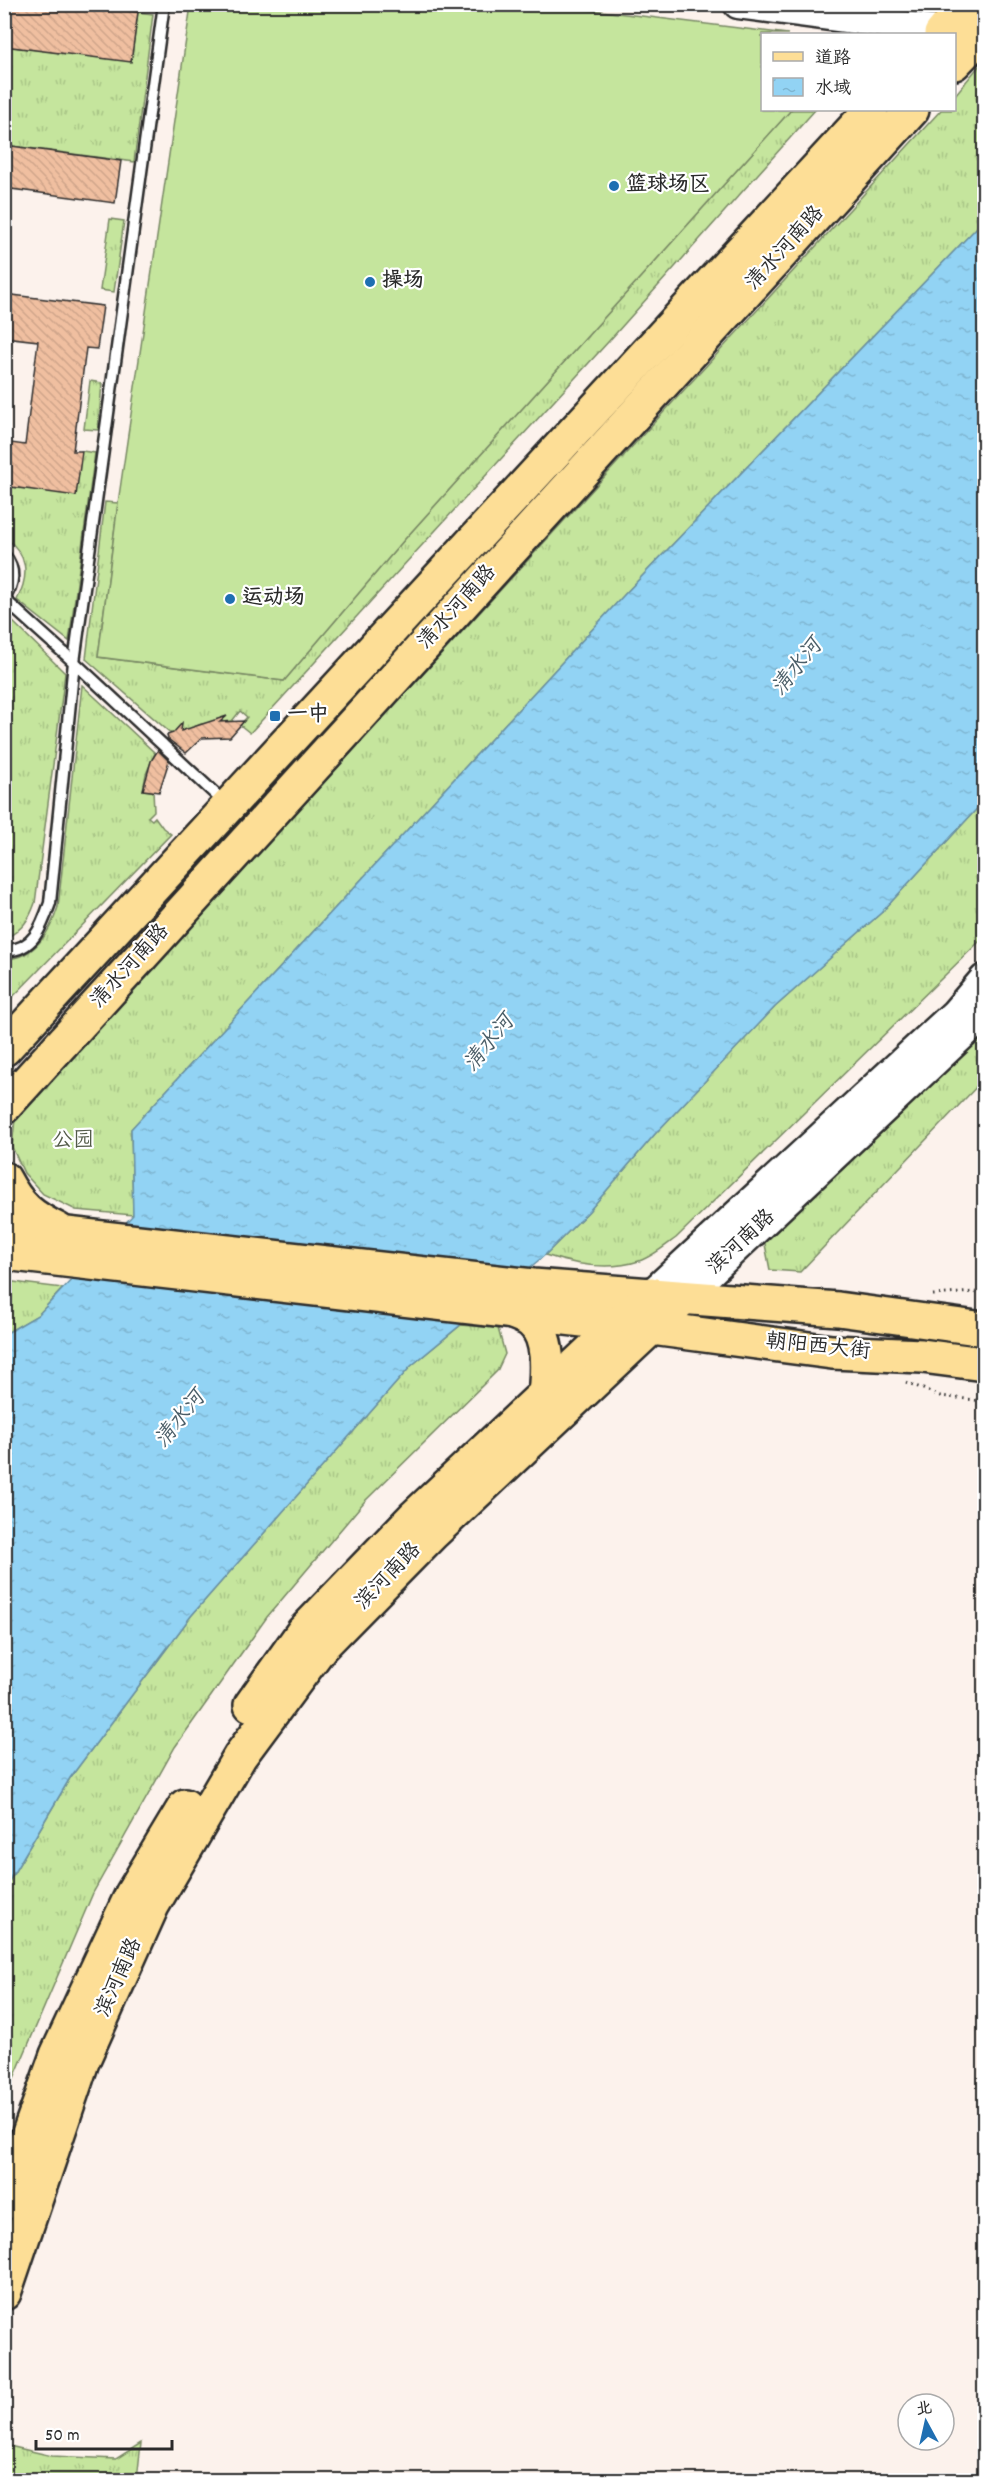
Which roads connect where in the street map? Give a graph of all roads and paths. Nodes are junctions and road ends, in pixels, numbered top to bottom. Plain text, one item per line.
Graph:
1 (164, 4) edge
2 (738, 4) edge
3 (959, 30) edge
4 (870, 111) edge
5 (911, 111) edge
6 (4, 555) edge
7 (4, 598) edge
8 (74, 662) junction
9 (229, 807) junction
10 (4, 950) edge
11 (984, 979) edge
12 (984, 1011) edge
13 (4, 1049) edge
14 (8, 1108) edge
15 (4, 1179) edge
16 (4, 1227) edge
17 (66, 1242) junction
18 (4, 1253) edge
19 (651, 1294) junction
20 (683, 1298) junction
21 (510, 1311) junction
22 (619, 1324) junction
23 (652, 1328) junction
24 (984, 1329) edge
25 (984, 1364) edge
26 (545, 1395) junction
27 (4, 2203) edge
28 (4, 2293) edge

1 - 8 lane
2 - 3 main road
4 - 9 main road, 清水河南路
5 - 14 main road, 清水河南路
6 - 7 lane
7 - 8 lane
8 - 9 lane
8 - 10 lane
9 - 13 main road, 清水河南路
11 - 19 main road, 滨河南路
12 - 20 main road, 滨河南路
15 - 17 main road
16 - 17 main road
17 - 18 main road
17 - 19 main road, 朝阳西大街
17 - 21 main road, 朝阳西大街
19 - 20 main road, 朝阳西大街
19 - 22 main road, 滨河南路
20 - 23 main road, 滨河南路
20 - 24 main road, 朝阳西大街
21 - 22 main road, 朝阳西大街
21 - 26 main road
22 - 23 main road, 朝阳西大街
22 - 26 main road, 滨河南路
23 - 25 main road, 朝阳西大街
23 - 28 main road, 滨河南路
26 - 27 main road, 滨河南路

